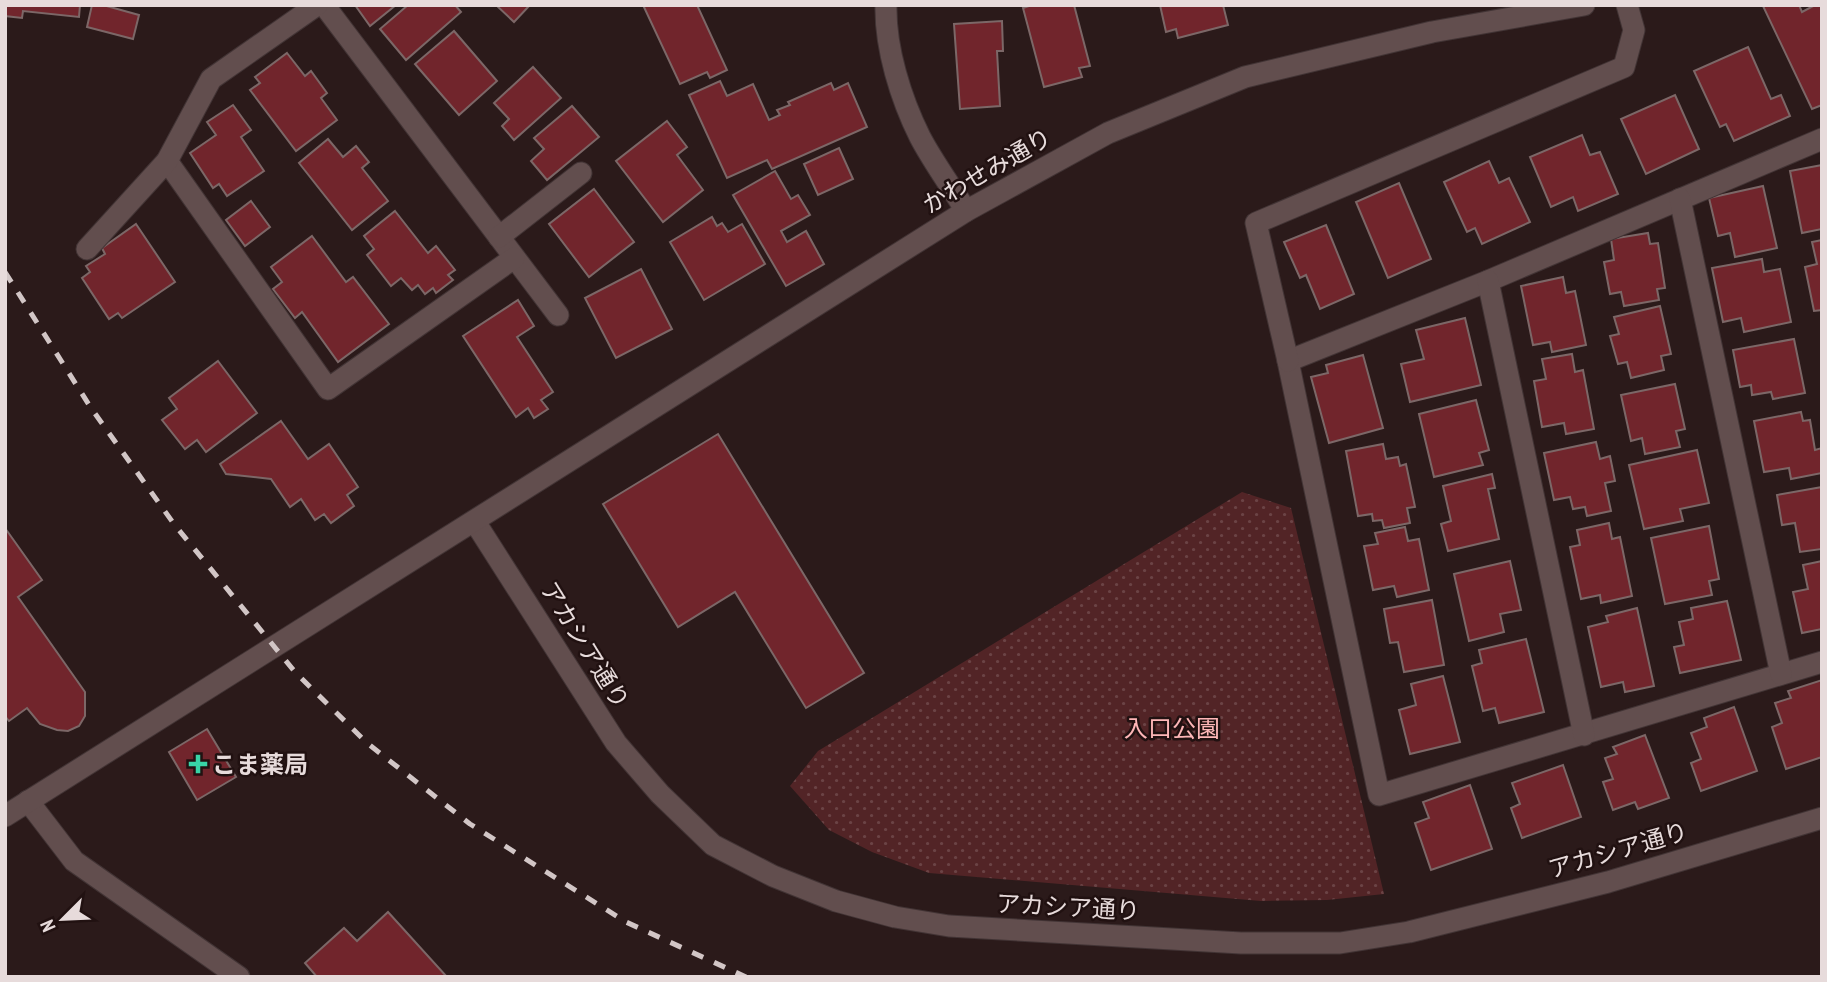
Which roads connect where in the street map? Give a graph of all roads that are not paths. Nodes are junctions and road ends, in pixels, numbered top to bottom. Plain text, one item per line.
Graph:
1 (317, 5) edge
2 (324, 5) edge
3 (886, 5) edge
4 (1584, 5) edge
5 (1627, 5) edge
6 (1822, 139) edge
7 (167, 161) junction
8 (581, 173) dead end
9 (1680, 200) junction
10 (966, 211) junction
11 (499, 237) junction
12 (87, 249) dead end
13 (514, 258) junction
14 (1488, 281) junction
15 (558, 315) dead end
16 (1288, 361) junction
17 (475, 522) junction
18 (1822, 662) edge
19 (1781, 674) junction
20 (1584, 735) junction
21 (28, 802) junction
22 (5, 816) edge
23 (1822, 818) edge
24 (239, 977) edge

1 - 7 street
2 - 11 street
3 - 10 street
4 - 10 street, かわせみ通り
5 - 16 street
6 - 9 street
7 - 12 street
7 - 13 street
8 - 11 street
9 - 14 street
9 - 19 street
10 - 17 street, かわせみ通り
11 - 13 street
13 - 15 street
14 - 16 street
14 - 20 street
16 - 20 street
17 - 21 street, かわせみ通り
17 - 23 street, アカシア通り
18 - 19 street
19 - 20 street
21 - 22 street, かわせみ通り
21 - 24 street

